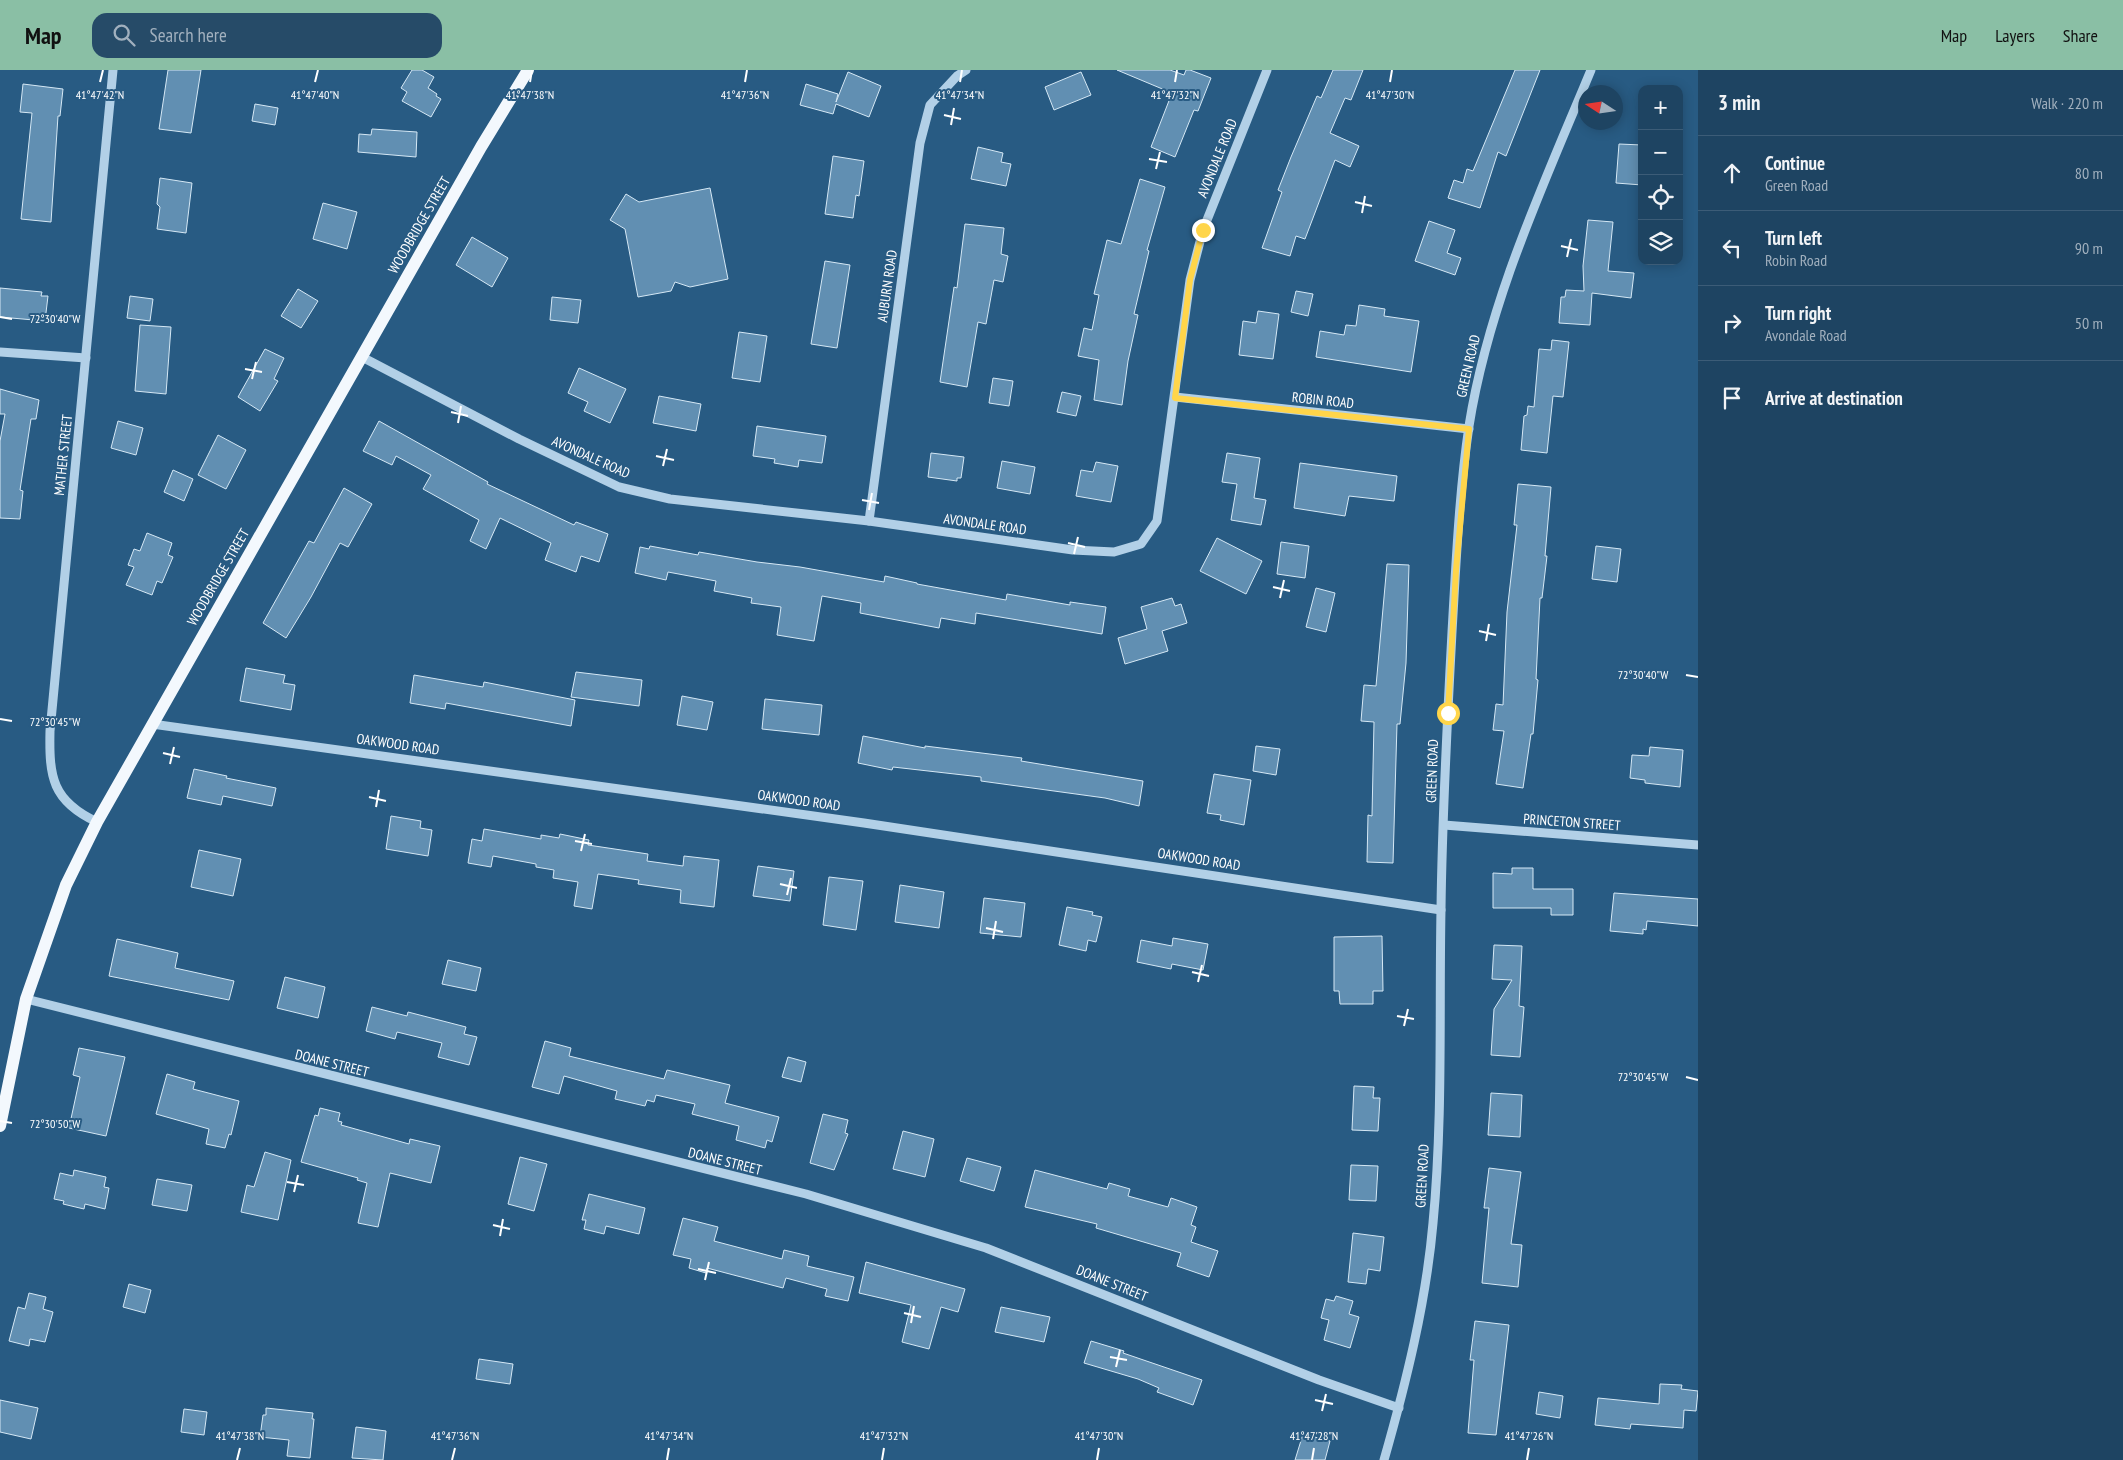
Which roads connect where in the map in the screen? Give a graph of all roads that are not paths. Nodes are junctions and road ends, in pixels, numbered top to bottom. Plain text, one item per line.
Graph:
1 (113, 70) edge
2 (528, 70) edge
3 (966, 70) edge
4 (1267, 70) edge
5 (1591, 70) edge
6 (0, 352) edge
7 (362, 357) junction
8 (86, 358) junction
9 (1175, 398) junction
10 (1469, 429) junction
11 (870, 521) junction
12 (152, 724) junction
13 (97, 822) junction
14 (1444, 826) junction
15 (1698, 845) edge
16 (1441, 910) junction
17 (26, 999) junction
18 (0, 1126) edge
19 (1399, 1408) junction
20 (1384, 1460) edge

1 - 8 street, MATHER STREET
2 - 7 main road, WOODBRIDGE STREET
3 - 11 street, AUBURN ROAD
4 - 9 street, AVONDALE ROAD
5 - 10 street, GREEN ROAD
6 - 8 street
7 - 11 street, AVONDALE ROAD
7 - 12 main road, WOODBRIDGE STREET
8 - 13 street, MATHER STREET
9 - 10 street, ROBIN ROAD
9 - 11 street, AVONDALE ROAD
10 - 14 street, GREEN ROAD
12 - 13 main road, WOODBRIDGE STREET
12 - 16 street, OAKWOOD ROAD
13 - 17 main road, WOODBRIDGE STREET
14 - 15 street, PRINCETON STREET
14 - 16 street, GREEN ROAD
16 - 19 street, GREEN ROAD
17 - 18 main road, WOODBRIDGE STREET
17 - 19 street, DOANE STREET
19 - 20 street, GREEN ROAD

